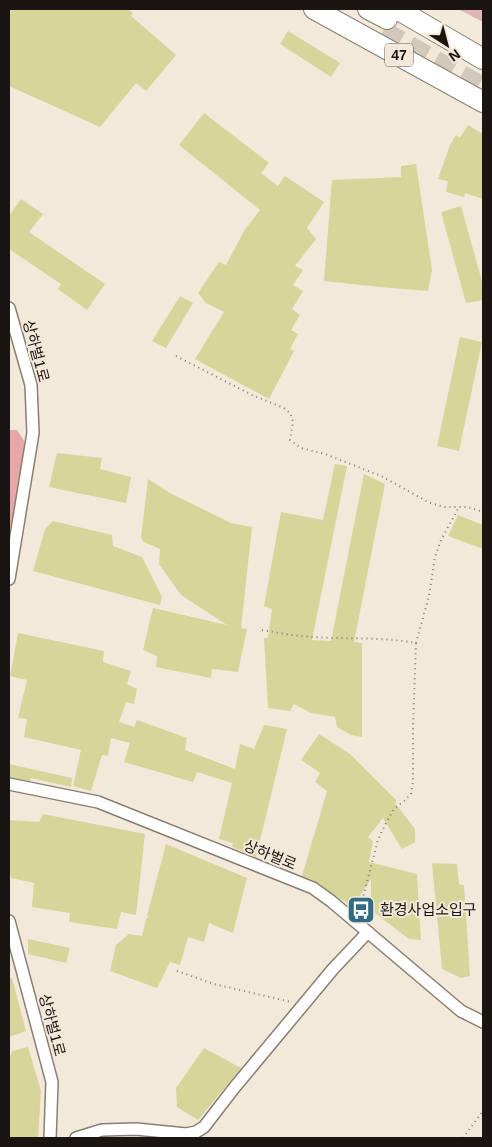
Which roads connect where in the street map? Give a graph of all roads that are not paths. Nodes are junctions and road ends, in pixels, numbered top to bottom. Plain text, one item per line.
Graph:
1 (314, 9) edge
2 (342, 9) edge
3 (368, 9) edge
4 (389, 20) edge
5 (483, 59) edge
6 (483, 102) edge
7 (9, 308) edge
8 (9, 580) edge
9 (9, 784) edge
10 (9, 921) edge
11 (368, 932) junction
12 (483, 1022) edge
13 (50, 1138) edge
14 (76, 1138) edge

1 - 6 highway, 47
2 - 4 highway
3 - 4 highway
4 - 5 highway
7 - 8 street, 상하벌1로
9 - 11 street, 상하벌로
10 - 13 street, 상하벌1로
11 - 12 street, 상하벌로
11 - 14 street

